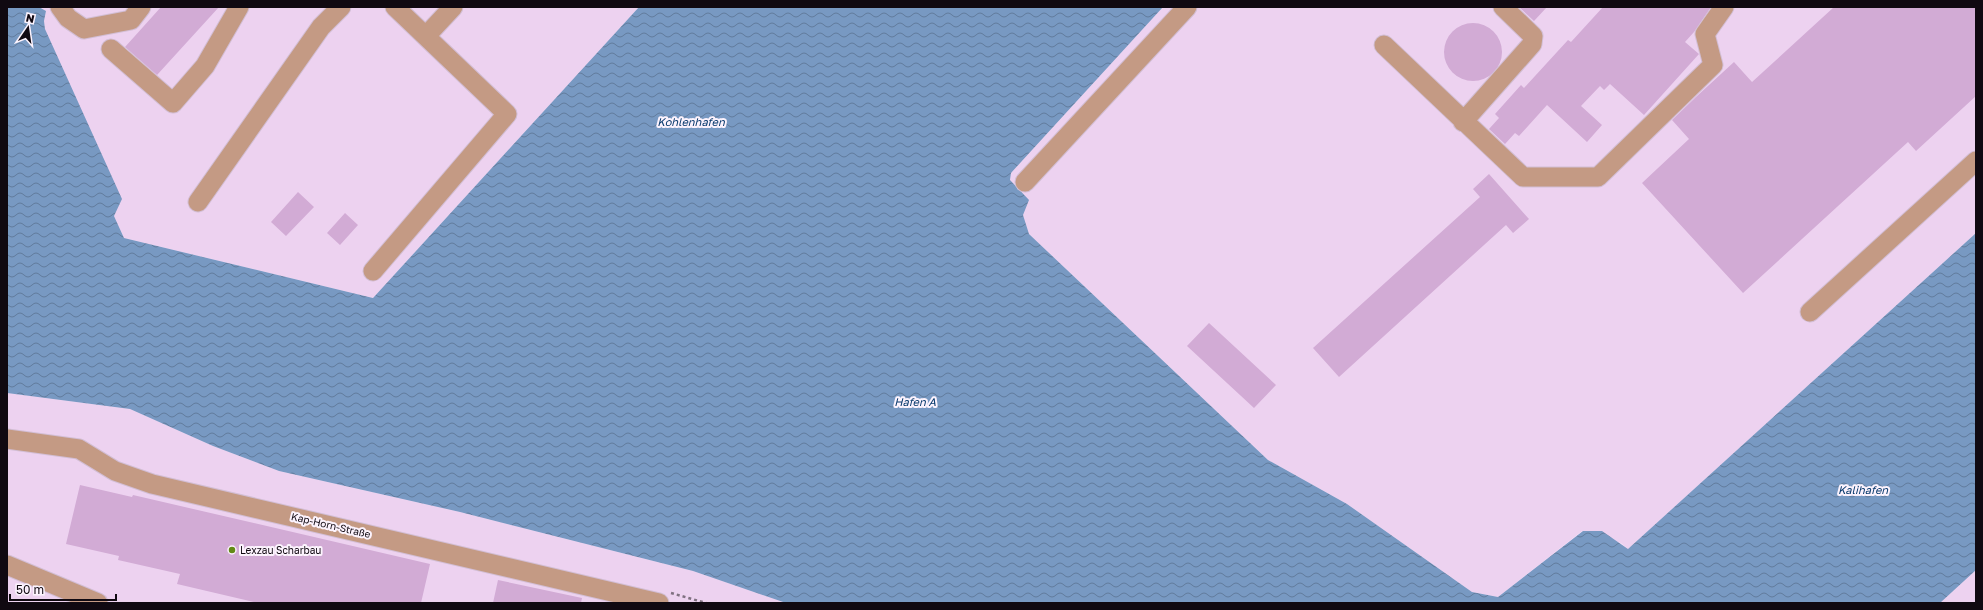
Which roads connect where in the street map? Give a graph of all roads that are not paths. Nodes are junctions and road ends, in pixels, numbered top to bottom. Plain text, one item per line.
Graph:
1 (60, 7) edge
2 (141, 7) edge
3 (239, 7) edge
4 (340, 7) edge
5 (395, 7) edge
6 (453, 7) edge
7 (1187, 7) edge
8 (1503, 7) edge
9 (1724, 7) edge
10 (426, 36) junction
11 (1384, 44) dead end
12 (111, 49) dead end
13 (1463, 122) junction
14 (1976, 161) edge
15 (1025, 182) dead end
16 (198, 202) dead end
17 (373, 271) dead end
18 (1810, 312) dead end
19 (7, 439) edge
20 (79, 464) dead end
21 (115, 470) junction
22 (7, 565) edge
23 (640, 601) edge
24 (98, 603) edge
25 (659, 603) edge

1 - 2 street
3 - 12 street
4 - 16 street
5 - 10 street
6 - 10 street
7 - 15 street
8 - 13 street
9 - 13 street
10 - 17 street
11 - 13 street
14 - 18 street
19 - 21 street, Kap-Horn-Straße
20 - 21 street
21 - 23 street, Kap-Horn-Straße
22 - 24 street
23 - 25 street, Kap-Horn-Straße

